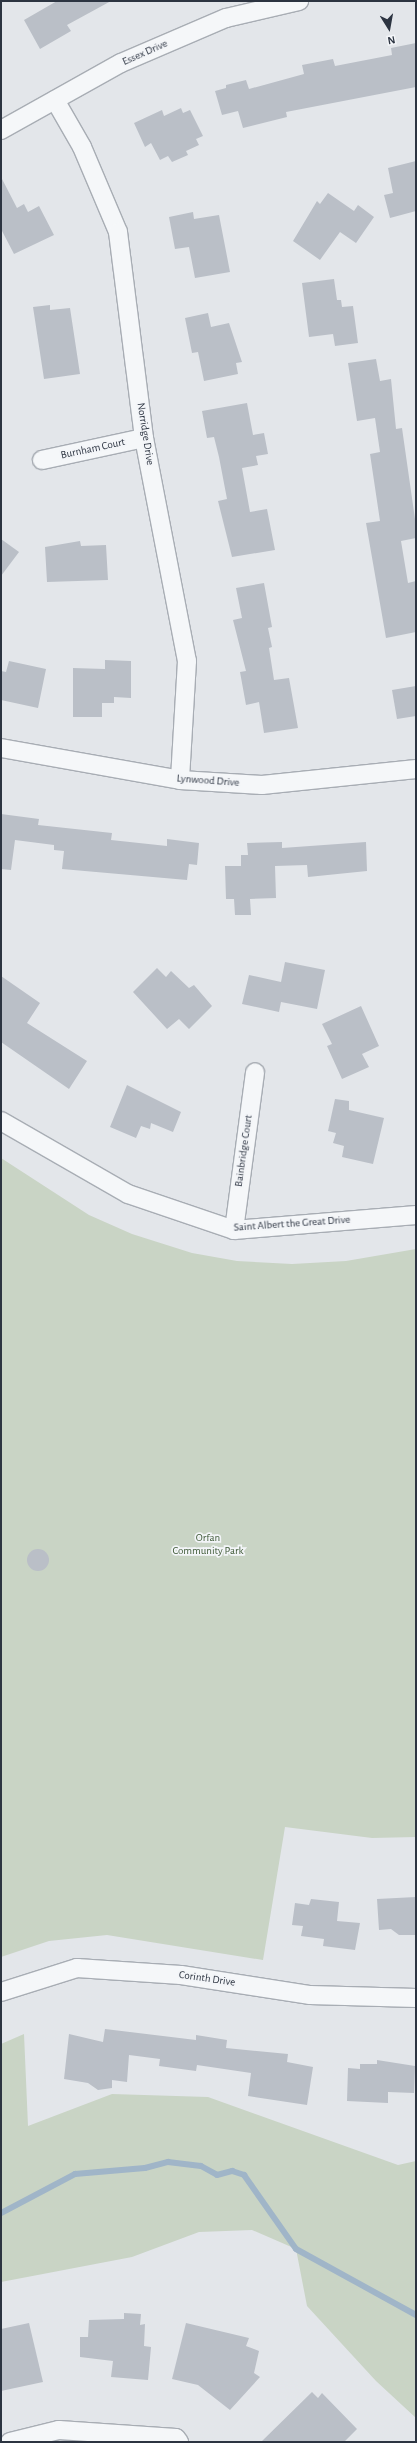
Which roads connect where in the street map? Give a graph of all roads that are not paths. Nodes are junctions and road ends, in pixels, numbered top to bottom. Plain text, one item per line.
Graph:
1 (299, 1) edge
2 (55, 100) junction
3 (1, 130) edge
4 (144, 438) junction
5 (42, 460) dead end
6 (1, 748) edge
7 (416, 769) edge
8 (180, 780) junction
9 (255, 1072) dead end
10 (1, 1122) edge
11 (416, 1216) edge
12 (234, 1230) junction
13 (1, 1992) edge
14 (416, 1998) edge
15 (10, 2442) edge
16 (179, 2442) edge

1 - 2 street, Essex Drive
2 - 3 street, Essex Drive
2 - 4 street, Norridge Drive
4 - 5 street, Burnham Court
4 - 8 street, Norridge Drive
6 - 8 street, Lynwood Drive
7 - 8 street, Lynwood Drive
9 - 12 street, Bainbridge Court
10 - 12 street, Saint Albert the Great Drive
11 - 12 street, Saint Albert the Great Drive
13 - 14 street, Corinth Drive
15 - 16 street

